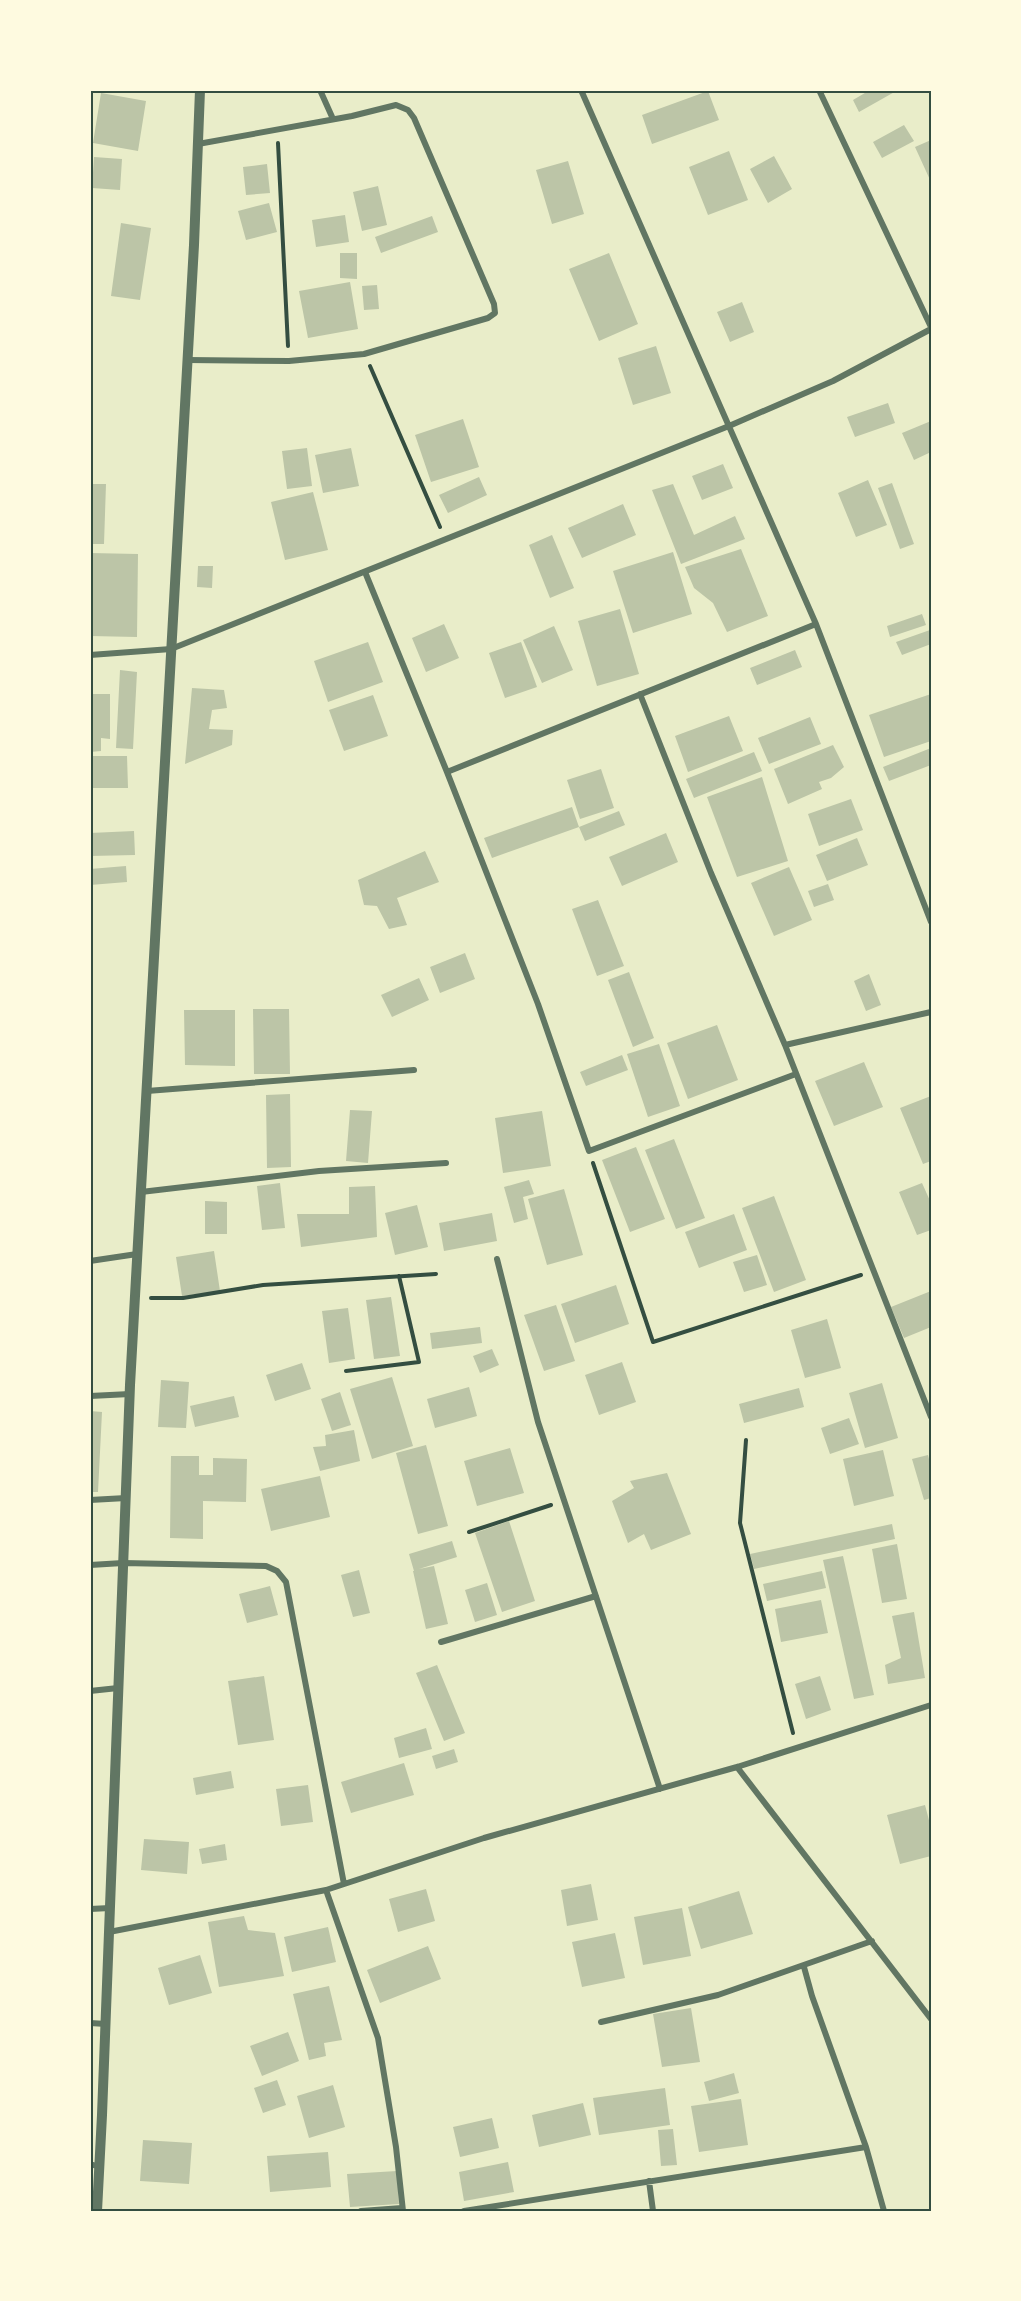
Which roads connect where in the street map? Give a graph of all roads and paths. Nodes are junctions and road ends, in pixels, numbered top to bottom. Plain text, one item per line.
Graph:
1 (200, 90) edge
2 (320, 90) edge
3 (581, 90) edge
4 (819, 90) edge
5 (333, 119) junction
6 (277, 130) junction
7 (198, 144) junction
8 (931, 328) edge
9 (364, 354) junction
10 (188, 360) junction
11 (289, 361) junction
12 (729, 426) junction
13 (446, 540) junction
14 (366, 572) junction
15 (816, 624) junction
16 (171, 649) junction
17 (90, 655) edge
18 (640, 694) junction
19 (447, 772) junction
20 (931, 922) edge
21 (931, 1012) edge
22 (785, 1045) junction
23 (414, 1071) dead end
24 (796, 1074) junction
25 (147, 1091) junction
26 (589, 1151) junction
27 (446, 1163) dead end
28 (141, 1192) junction
29 (137, 1254) junction
30 (497, 1259) dead end
31 (90, 1261) edge
32 (873, 1271) junction
33 (436, 1274) dead end
34 (399, 1276) junction
35 (135, 1299) junction
36 (346, 1371) dead end
37 (130, 1394) junction
38 (90, 1396) edge
39 (931, 1417) edge
40 (746, 1440) dead end
41 (126, 1498) junction
42 (90, 1500) edge
43 (564, 1501) junction
44 (469, 1532) dead end
45 (123, 1563) junction
46 (90, 1565) edge
47 (596, 1596) junction
48 (441, 1642) dead end
49 (118, 1688) junction
50 (90, 1691) edge
51 (931, 1706) edge
52 (797, 1748) junction
53 (737, 1767) junction
54 (660, 1789) junction
55 (344, 1884) junction
56 (326, 1890) junction
57 (110, 1908) junction
58 (90, 1909) edge
59 (109, 1932) junction
60 (872, 1941) junction
61 (804, 1967) junction
62 (931, 2019) edge
63 (601, 2022) dead end
64 (90, 2023) edge
65 (106, 2024) junction
66 (866, 2147) junction
67 (95, 2165) edge
68 (650, 2181) junction
69 (403, 2210) edge
70 (97, 2211) edge
71 (361, 2211) edge
72 (464, 2211) edge
73 (653, 2211) edge
74 (884, 2211) edge

1 - 7 street
2 - 5 street
3 - 12 street
4 - 8 street
5 - 6 street
5 - 9 street
6 - 7 street
6 - 11 path
7 - 10 street
8 - 12 street
9 - 11 street
9 - 13 path
10 - 11 street
10 - 16 street
12 - 13 street
12 - 15 street
13 - 14 street
14 - 16 street
14 - 19 street
15 - 18 street
15 - 20 street
16 - 17 street
16 - 25 street
18 - 19 street
18 - 22 street
19 - 26 street
21 - 22 street
22 - 24 street
23 - 25 street
24 - 26 street
24 - 32 street
25 - 28 street
26 - 32 path
27 - 28 street
28 - 29 street
29 - 31 street
29 - 35 street
30 - 43 street
32 - 39 street
33 - 34 path
34 - 35 path
34 - 36 path
35 - 37 street
37 - 38 street
37 - 41 street
40 - 52 path
41 - 42 street
41 - 45 street
43 - 44 path
43 - 47 street
45 - 46 street
45 - 49 street
45 - 55 street
47 - 48 street
47 - 54 street
49 - 50 street
49 - 57 street
51 - 52 street
52 - 53 street
53 - 54 street
53 - 60 street
54 - 55 street
55 - 56 street
56 - 59 street
56 - 69 street
57 - 58 street
57 - 59 street
59 - 65 street
60 - 61 street
60 - 62 street
61 - 63 street
61 - 66 street
64 - 65 street
65 - 67 street
66 - 68 street
66 - 74 street
67 - 70 street
68 - 72 street
68 - 73 street
69 - 71 street

